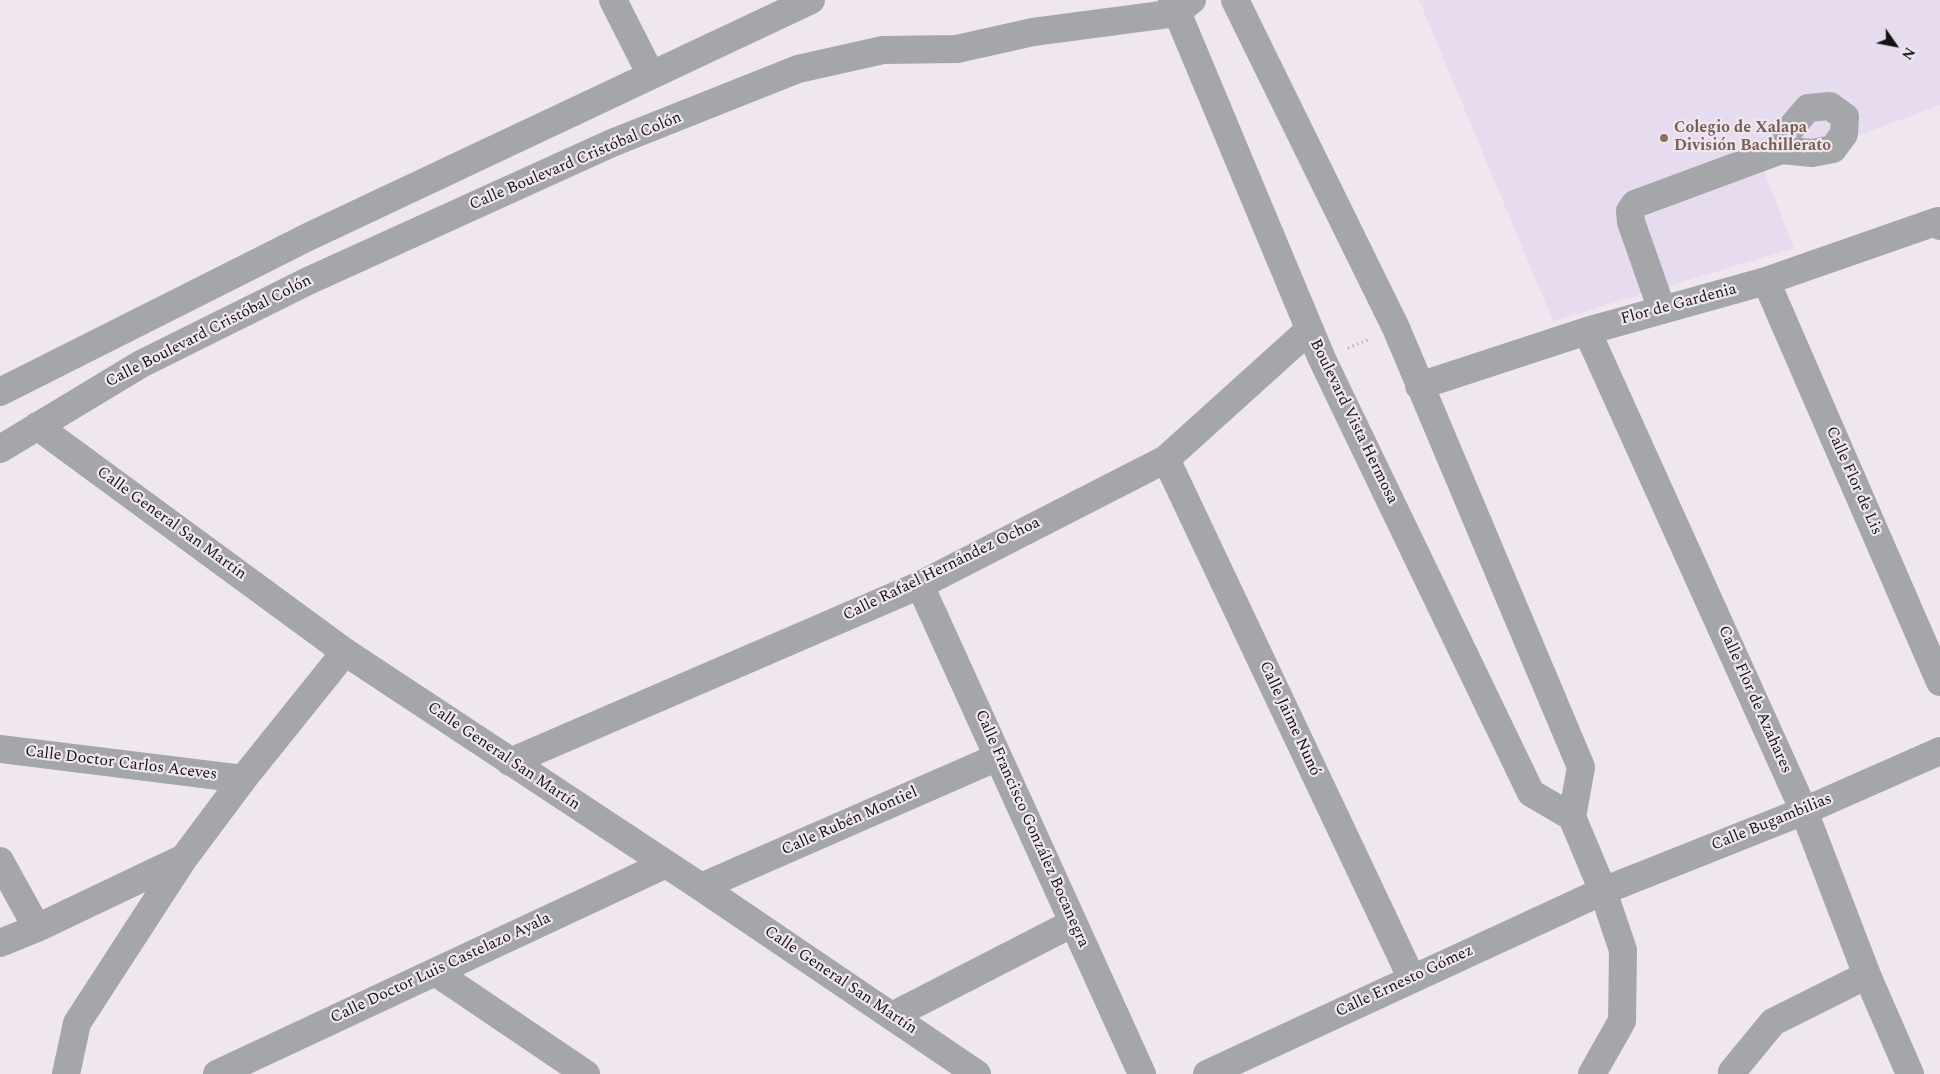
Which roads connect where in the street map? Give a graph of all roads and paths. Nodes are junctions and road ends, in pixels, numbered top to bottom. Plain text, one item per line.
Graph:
1 (613, 0) edge
2 (811, 0) edge
3 (1236, 0) edge
4 (1180, 4) edge
5 (651, 75) junction
6 (1781, 150) dead end
7 (1939, 224) edge
8 (1766, 281) junction
9 (1662, 310) junction
10 (1396, 328) junction
11 (1309, 330) junction
12 (1587, 331) junction
13 (1322, 359) junction
14 (1419, 386) junction
15 (0, 392) edge
16 (38, 426) junction
17 (0, 449) edge
18 (1166, 459) junction
19 (920, 585) junction
20 (345, 652) junction
21 (1940, 682) edge
22 (0, 749) edge
23 (1940, 751) edge
24 (998, 758) junction
25 (510, 762) junction
26 (242, 779) junction
27 (1804, 811) junction
28 (1572, 817) junction
29 (184, 858) junction
30 (0, 861) edge
31 (666, 864) junction
32 (702, 887) junction
33 (1603, 891) junction
34 (1074, 923) junction
35 (37, 928) junction
36 (0, 943) edge
37 (435, 972) junction
38 (1867, 975) junction
39 (1412, 979) junction
40 (892, 1016) junction
41 (66, 1074) edge
42 (217, 1074) edge
43 (586, 1074) edge
44 (977, 1074) edge
45 (1142, 1074) edge
46 (1207, 1074) edge
47 (1592, 1074) edge
48 (1733, 1074) edge
49 (1910, 1074) edge

1 - 5 street
2 - 5 street
3 - 10 street
4 - 11 street, Boulevard Vista Hermosa
4 - 16 street, Calle Boulevard Cristóbal Colón
5 - 15 street
6 - 9 street
7 - 8 street, Flor de Gardenia
8 - 9 street, Flor de Gardenia
8 - 21 street, Calle Flor de Lis
9 - 12 street, Flor de Gardenia
10 - 13 path
10 - 14 street
11 - 13 street, Boulevard Vista Hermosa
11 - 18 street, Calle Rafael Hernández Ochoa
12 - 14 street, Flor de Gardenia
12 - 27 street, Calle Flor de Azahares
13 - 28 street, Boulevard Vista Hermosa
14 - 28 street
16 - 17 street, Calle Boulevard Cristóbal Colón
16 - 20 street, Calle General San Martín
18 - 19 street, Calle Rafael Hernández Ochoa
18 - 39 street, Calle Jaime Nunó
19 - 24 street, Calle Francisco González Bocanegra
19 - 25 street, Calle Rafael Hernández Ochoa
20 - 25 street, Calle General San Martín
20 - 26 street
22 - 26 street, Calle Doctor Carlos Aceves
23 - 27 street, Calle Bugambilias
24 - 32 street, Calle Rubén Montiel
24 - 34 street, Calle Francisco González Bocanegra
25 - 31 street, Calle General San Martín
26 - 29 street
27 - 33 street, Calle Bugambilias
27 - 38 street, Calle Flor de Azahares
28 - 33 street
29 - 35 street
29 - 41 street
30 - 35 street
31 - 32 street, Calle General San Martín
31 - 37 street, Calle Doctor Luis Castelazo Ayala
32 - 40 street, Calle General San Martín
33 - 39 street, Calle Ernesto Gómez
33 - 47 street
34 - 40 street
34 - 45 street, Calle Francisco González Bocanegra
35 - 36 street
37 - 42 street, Calle Doctor Luis Castelazo Ayala
37 - 43 street
38 - 48 street
38 - 49 street, Calle Flor de Azahares
39 - 46 street, Calle Ernesto Gómez
40 - 44 street, Calle General San Martín

